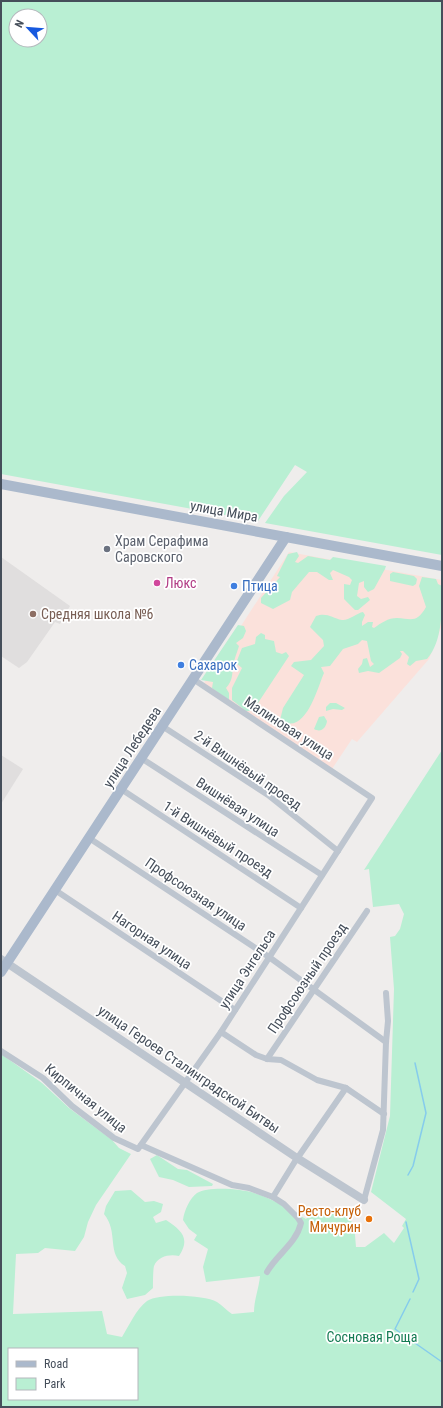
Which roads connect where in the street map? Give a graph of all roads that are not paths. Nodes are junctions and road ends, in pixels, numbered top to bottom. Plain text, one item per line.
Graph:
1 (1, 484) edge
2 (286, 537) junction
3 (442, 566) edge
4 (193, 679) junction
5 (162, 726) junction
6 (141, 758) junction
7 (121, 789) junction
8 (372, 798) joint
9 (89, 838) junction
10 (338, 851) junction
11 (322, 875) junction
12 (55, 890) junction
13 (301, 908) junction
14 (367, 911) dead end
15 (269, 957) junction
16 (4, 961) edge
17 (1, 972) edge
18 (314, 989) junction
19 (386, 993) dead end
20 (235, 1010) junction
21 (221, 1032) junction
22 (386, 1042) junction
23 (1, 1050) edge
24 (267, 1059) junction
25 (185, 1083) junction
26 (346, 1088) junction
27 (384, 1114) junction
28 (139, 1147) junction
29 (297, 1158) junction
30 (273, 1197) junction
31 (364, 1200) joint
32 (267, 1272) dead end

1 - 2 main road, улица Мира
2 - 3 main road, улица Мира
2 - 4 main road, улица Лебедева
4 - 5 main road, улица Лебедева
4 - 8 street, Малиновая улица
5 - 6 main road, улица Лебедева
5 - 10 street, 2-й Вишнёвый проезд
6 - 7 main road, улица Лебедева
6 - 11 street, Вишнёвая улица
7 - 9 main road, улица Лебедева
7 - 13 street, 1-й Вишнёвый проезд
8 - 10 street, улица Энгельса
9 - 12 main road, улица Лебедева
9 - 15 street, Профсоюзная улица
10 - 11 street, улица Энгельса
11 - 13 street, улица Энгельса
12 - 16 main road, улица Лебедева
12 - 20 street, Нагорная улица
13 - 15 street, улица Энгельса
14 - 18 street, Профсоюзный проезд
15 - 18 street, Профсоюзная улица
15 - 20 street, улица Энгельса
16 - 17 main road, улица Лебедева
16 - 25 street, улица Героев Сталинградской Битвы
18 - 22 street, Профсоюзная улица
18 - 24 street, Профсоюзный проезд
19 - 22 street
20 - 21 street, улица Энгельса
21 - 24 street
21 - 25 street, улица Энгельса
22 - 27 street
23 - 28 street, Кирпичная улица
24 - 26 street
25 - 28 street, улица Энгельса
25 - 29 street, улица Героев Сталинградской Битвы
26 - 27 street
26 - 29 street
27 - 31 street
28 - 30 street, Кирпичная улица
29 - 30 street
29 - 31 street, улица Героев Сталинградской Битвы
30 - 32 street, Кирпичная улица

